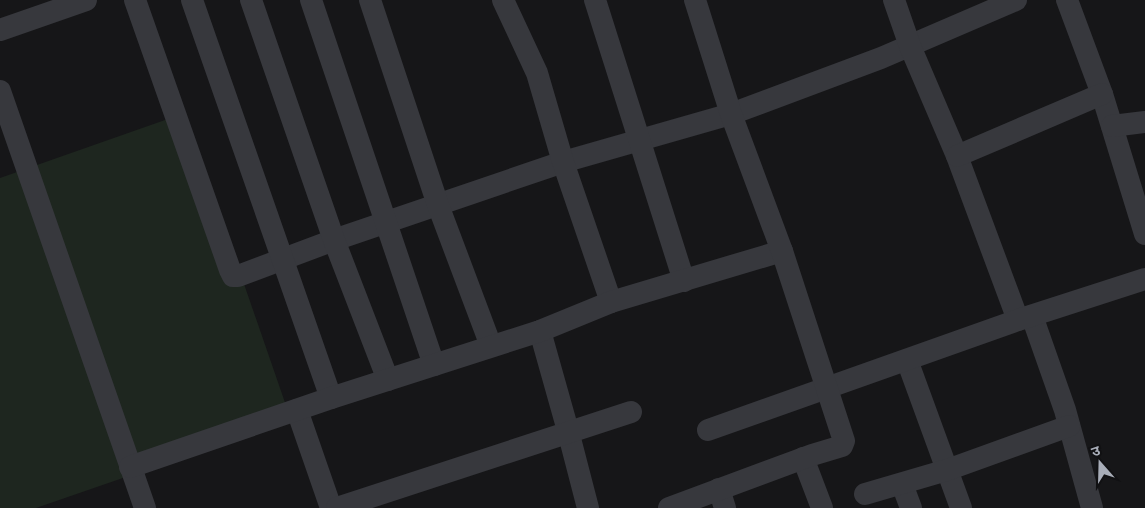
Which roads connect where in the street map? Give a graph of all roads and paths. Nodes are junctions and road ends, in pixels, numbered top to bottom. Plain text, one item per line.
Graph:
1 (86, 0) edge
2 (135, 0) edge
3 (192, 0) edge
4 (251, 0) edge
5 (311, 0) edge
6 (370, 0) edge
7 (503, 0) edge
8 (595, 0) edge
9 (695, 0) edge
10 (894, 0) edge
11 (1016, 0) edge
12 (1067, 0) edge
13 (0, 30) edge
14 (910, 46) junction
15 (0, 91) edge
16 (1102, 94) junction
17 (731, 114) junction
18 (1145, 122) edge
19 (1112, 126) junction
20 (639, 141) junction
21 (957, 156) junction
22 (562, 162) junction
23 (438, 205) junction
24 (386, 222) junction
25 (1145, 234) edge
26 (334, 240) junction
27 (782, 251) junction
28 (283, 259) junction
29 (1145, 279) edge
30 (684, 281) junction
31 (611, 302) junction
32 (1025, 318) junction
33 (540, 331) junction
34 (491, 346) junction
35 (907, 360) junction
36 (434, 365) junction
37 (388, 380) junction
38 (827, 387) junction
39 (331, 398) junction
40 (297, 410) junction
41 (631, 412) dead end
42 (1069, 426) junction
43 (708, 430) dead end
44 (568, 432) junction
45 (803, 458) junction
46 (130, 467) junction
47 (947, 470) junction
48 (902, 484) junction
49 (865, 494) dead end
50 (722, 498) edge
51 (145, 508) edge
52 (331, 508) edge
53 (337, 508) edge
54 (588, 508) edge
55 (669, 508) edge
56 (822, 508) edge
57 (911, 508) edge
58 (961, 508) edge
59 (1092, 508) edge

1 - 13 street
2 - 28 street
3 - 28 street
4 - 26 street
5 - 24 street
6 - 23 street
7 - 22 street
8 - 20 street
9 - 17 street
10 - 14 street
11 - 14 street
12 - 16 street
14 - 17 street
14 - 21 street
15 - 46 street
16 - 19 street
16 - 21 street
17 - 20 street
17 - 27 street
18 - 19 street
19 - 25 street
20 - 22 street
20 - 30 street
21 - 32 street
22 - 23 street
22 - 31 street
23 - 24 street
23 - 34 street
24 - 26 street
24 - 36 street
26 - 28 street
26 - 37 street
27 - 30 street
27 - 38 street
28 - 39 street
29 - 32 street
30 - 31 street
31 - 33 street
32 - 35 street
32 - 42 street
33 - 34 street
33 - 44 street
34 - 36 street
35 - 38 street
35 - 47 street
36 - 37 street
37 - 39 street
38 - 43 street
38 - 45 street
39 - 40 street
40 - 46 street
40 - 52 street
41 - 44 street
42 - 47 street
42 - 59 street
44 - 53 street
44 - 54 street
45 - 50 street
45 - 56 street
46 - 51 street
47 - 48 street
47 - 58 street
48 - 49 street
48 - 57 street
50 - 55 street

